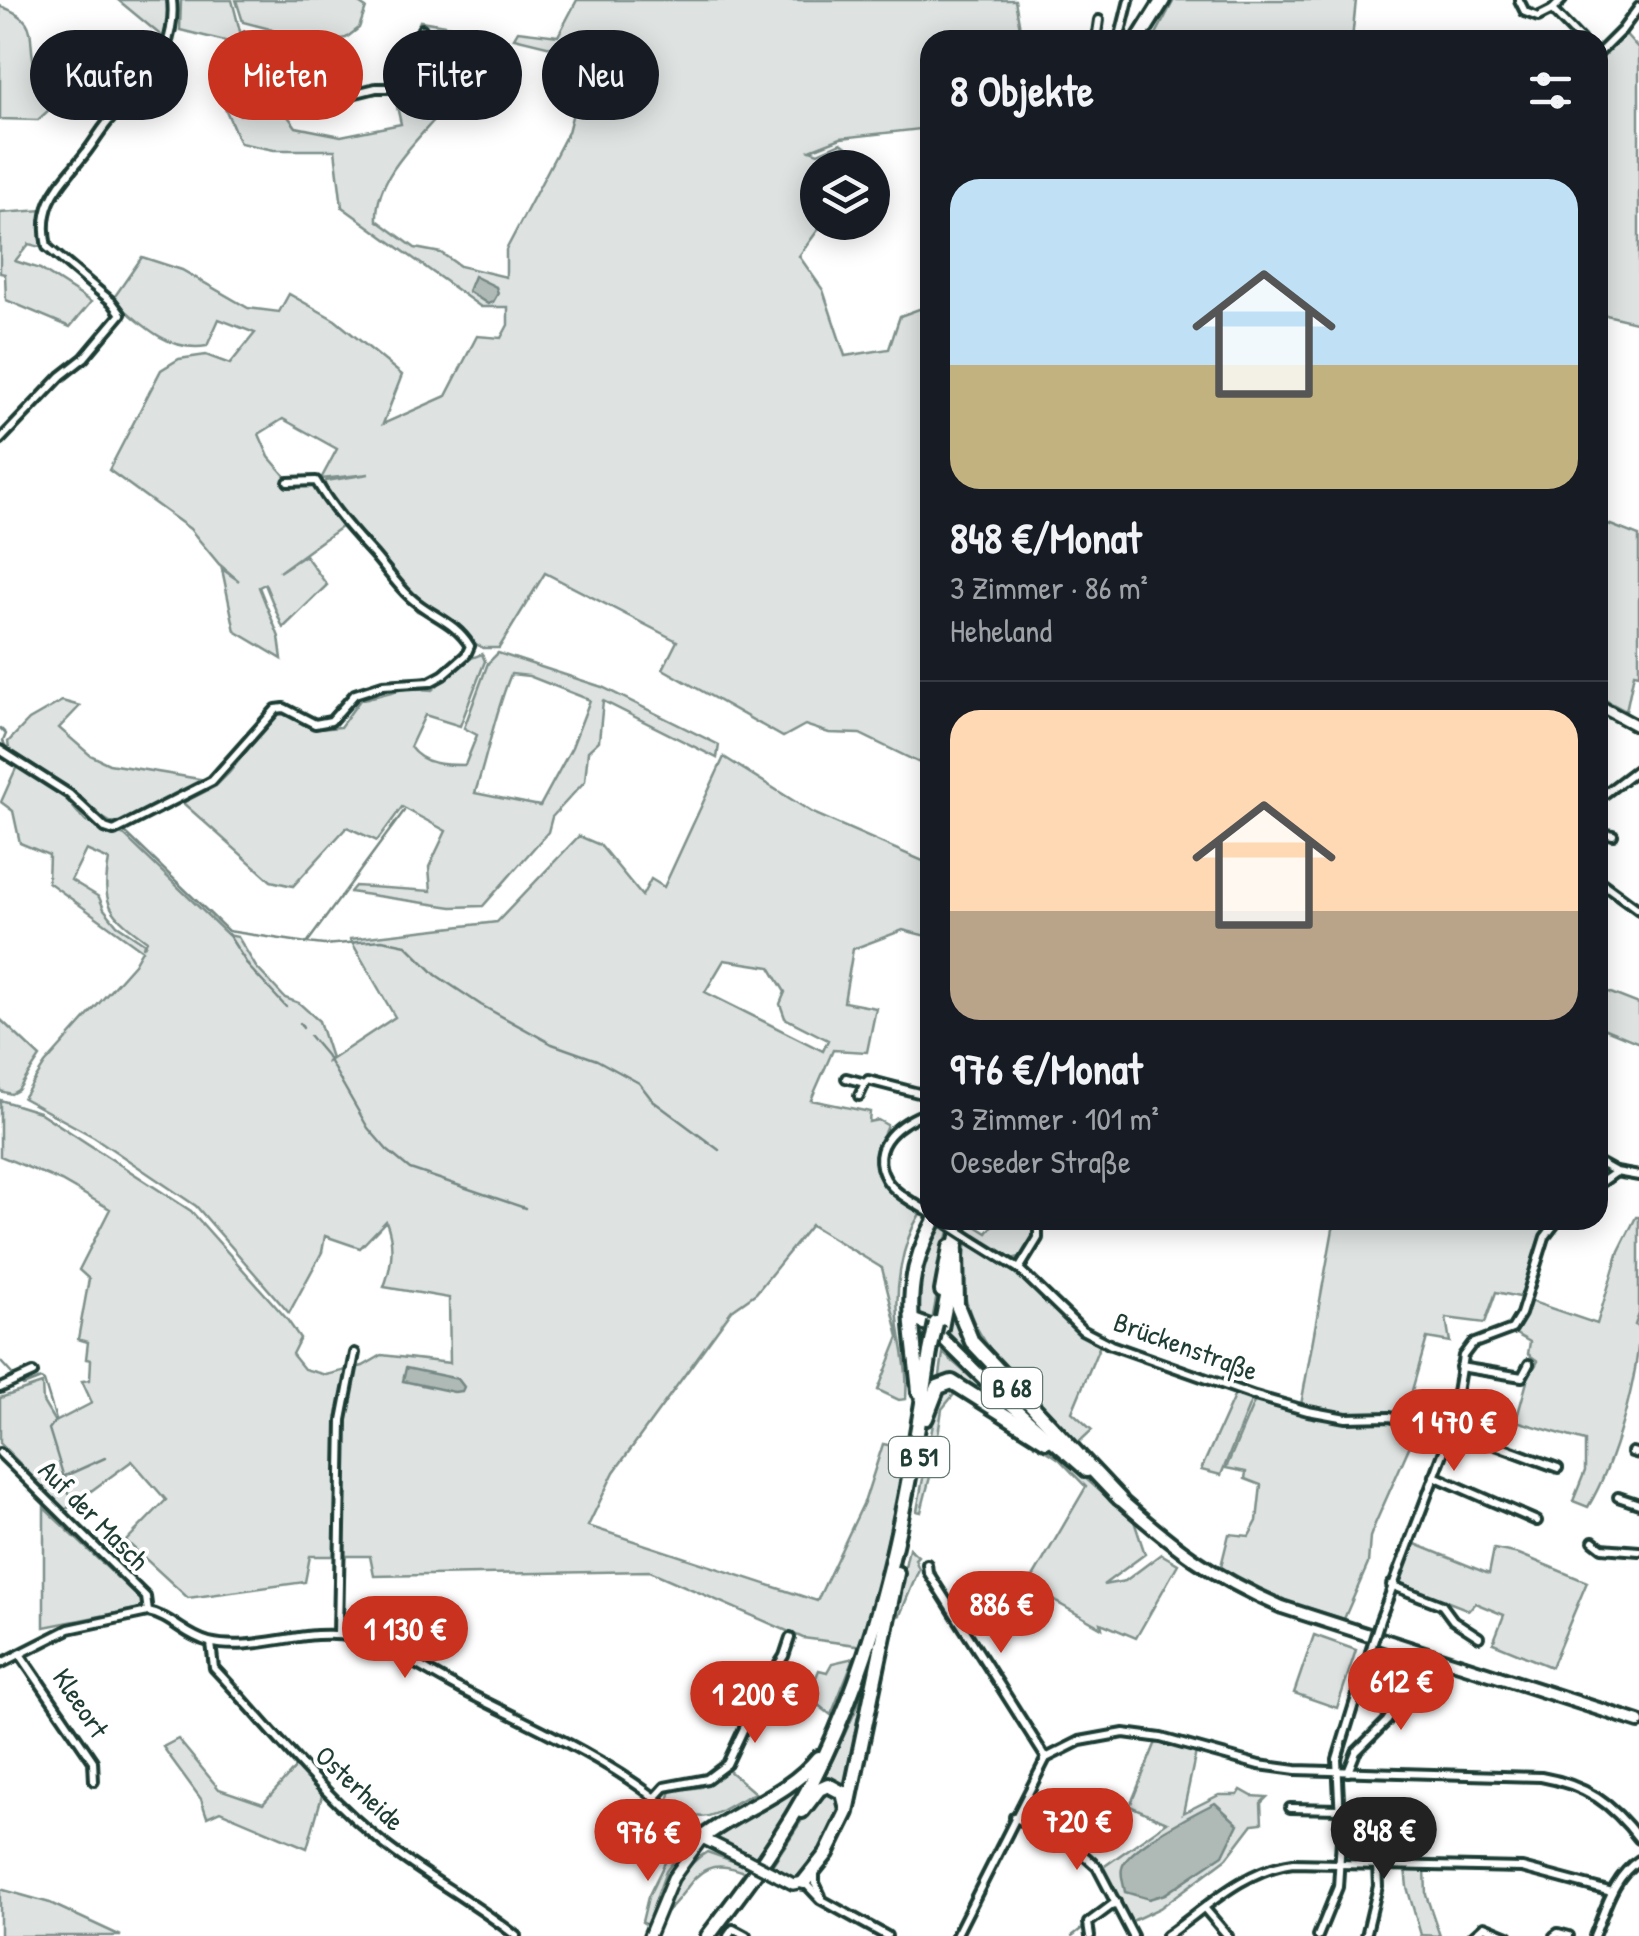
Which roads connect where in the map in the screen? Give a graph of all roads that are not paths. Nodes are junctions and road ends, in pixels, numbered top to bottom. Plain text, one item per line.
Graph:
1 (172, 0) edge
2 (1129, 0) edge
3 (1154, 0) edge
4 (1163, 0) edge
5 (1519, 0) edge
6 (1562, 0) edge
7 (1639, 7) edge
8 (1552, 10) junction
9 (1099, 20) dead end
10 (422, 29) dead end
11 (1098, 30) edge
12 (1122, 30) edge
13 (1141, 30) edge
14 (1143, 30) edge
15 (1571, 30) edge
16 (1608, 45) edge
17 (363, 91) edge
18 (0, 440) edge
19 (288, 482) dead end
20 (1608, 710) edge
21 (1639, 727) edge
22 (0, 750) edge
23 (1638, 770) edge
24 (1608, 792) edge
25 (1608, 834) edge
26 (1613, 835) dead end
27 (1608, 887) edge
28 (1639, 910) edge
29 (846, 1078) dead end
30 (865, 1083) junction
31 (920, 1093) edge
32 (859, 1096) dead end
33 (920, 1115) edge
34 (1608, 1168) edge
35 (1616, 1172) junction
36 (1639, 1176) edge
37 (1608, 1178) edge
38 (920, 1205) edge
39 (933, 1230) edge
40 (955, 1230) edge
41 (956, 1230) edge
42 (957, 1230) edge
43 (1038, 1230) edge
44 (1550, 1230) edge
45 (956, 1250) junction
46 (1019, 1269) junction
47 (912, 1322) junction
48 (938, 1326) junction
49 (356, 1353) dead end
50 (1529, 1364) dead end
51 (1460, 1367) junction
52 (32, 1373) dead end
53 (0, 1388) edge
54 (924, 1414) junction
55 (1451, 1432) junction
56 (1046, 1441) junction
57 (0, 1453) edge
58 (1558, 1468) dead end
59 (1434, 1476) junction
60 (1618, 1497) dead end
61 (1120, 1499) junction
62 (1639, 1504) edge
63 (1536, 1521) dead end
64 (1594, 1541) dead end
65 (1639, 1551) edge
66 (900, 1556) junction
67 (927, 1564) dead end
68 (1391, 1585) junction
69 (148, 1612) junction
70 (338, 1636) junction
71 (1479, 1637) dead end
72 (790, 1638) dead end
73 (211, 1642) junction
74 (20, 1654) junction
75 (0, 1664) edge
76 (1415, 1679) dead end
77 (1639, 1722) edge
78 (832, 1740) junction
79 (1046, 1758) junction
80 (1338, 1772) junction
81 (1348, 1772) junction
82 (94, 1781) dead end
83 (655, 1798) junction
84 (1290, 1808) dead end
85 (1340, 1809) junction
86 (802, 1811) junction
87 (848, 1812) junction
88 (677, 1816) junction
89 (1014, 1817) junction
90 (702, 1838) junction
91 (1639, 1839) edge
92 (688, 1855) junction
93 (1639, 1858) edge
94 (1340, 1863) junction
95 (1378, 1864) junction
96 (816, 1871) junction
97 (804, 1882) junction
98 (1612, 1892) junction
99 (1116, 1902) junction
100 (834, 1906) junction
101 (1204, 1909) junction
102 (516, 1936) edge
103 (649, 1936) edge
104 (711, 1936) edge
105 (728, 1936) edge
106 (746, 1936) edge
107 (887, 1936) edge
108 (956, 1936) edge
109 (1090, 1936) edge
110 (1133, 1936) edge
111 (1166, 1936) edge
112 (1228, 1936) edge
113 (1318, 1936) edge
114 (1366, 1936) edge
115 (1473, 1936) edge
116 (1508, 1936) edge
117 (1554, 1936) edge
118 (1569, 1936) edge
119 (1594, 1936) edge

1 - 18 street
2 - 12 street
3 - 13 highway
4 - 14 highway
5 - 8 street
6 - 8 street
7 - 16 street
8 - 15 street
9 - 11 street
10 - 17 street
19 - 22 street
20 - 21 street
23 - 24 street
25 - 26 street
27 - 28 street
29 - 30 street
30 - 31 street
30 - 32 street
33 - 38 street
34 - 35 street
35 - 36 street
35 - 37 street
39 - 47 highway
40 - 46 street, Brückenstraße, bridge
41 - 48 highway, B 51
42 - 45 highway, B 51
43 - 46 street
44 - 51 street
45 - 48 highway, B 51
45 - 61 highway, B 68
46 - 55 street, Brückenstraße
47 - 54 highway
47 - 56 main road, B 68
47 - 61 main road, B 68
48 - 54 highway, B 51, bridge
49 - 70 street
50 - 51 street
51 - 55 street
52 - 53 street
54 - 56 highway, B 68
54 - 66 highway, B 51
54 - 78 highway, B 51
55 - 58 street, Brückenstraße
55 - 59 street
56 - 61 main road, B 68
57 - 69 street, Auf der Masch
59 - 63 street
59 - 68 street
60 - 62 street
61 - 77 main road, B 68
64 - 65 street
66 - 86 highway, B 51
66 - 87 highway
67 - 79 street
68 - 71 street
68 - 80 street, bridge
69 - 73 street
69 - 74 street
70 - 73 street
70 - 83 street
72 - 83 street
73 - 102 street, Osterheide
74 - 75 street
74 - 82 street, Kleeort
76 - 81 street
78 - 90 highway
78 - 104 highway, B 51
79 - 80 street
79 - 89 street
80 - 81 street
80 - 85 street
81 - 91 street
83 - 88 street
84 - 85 street
85 - 94 street
86 - 87 highway
86 - 104 highway, B 51
87 - 96 highway
88 - 90 street
88 - 92 street
89 - 99 street
89 - 108 street
90 - 92 street
90 - 97 street, bridge
92 - 103 street
93 - 98 street
94 - 95 street
94 - 101 street
94 - 113 street
95 - 98 street
95 - 114 street
96 - 97 highway
96 - 100 street
97 - 100 street
98 - 119 street
99 - 109 street
99 - 110 street
100 - 107 street
101 - 111 street
101 - 112 street
105 - 106 street
115 - 116 street
117 - 118 street

